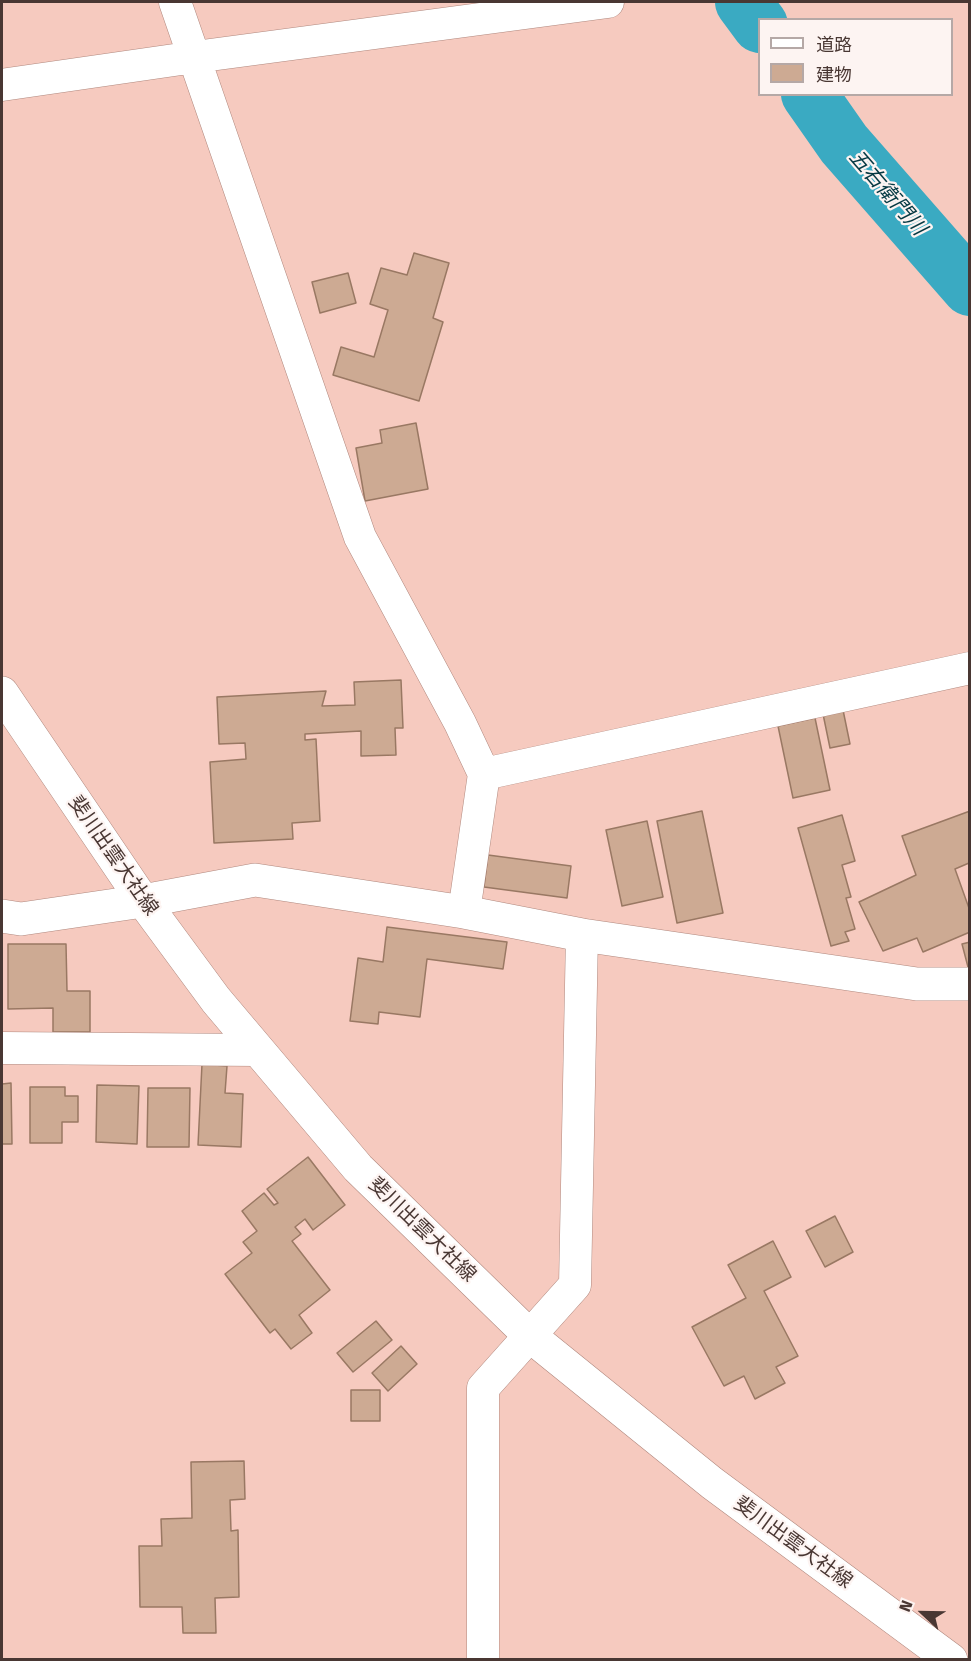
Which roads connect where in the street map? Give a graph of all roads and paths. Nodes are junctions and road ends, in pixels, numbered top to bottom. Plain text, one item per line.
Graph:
1 (175, 2) edge
2 (608, 2) edge
3 (195, 57) junction
4 (2, 85) edge
5 (969, 668) edge
6 (2, 693) edge
7 (484, 774) junction
8 (142, 901) junction
9 (464, 912) junction
10 (2, 916) edge
11 (582, 935) junction
12 (969, 984) edge
13 (2, 1048) edge
14 (258, 1050) junction
15 (530, 1335) junction
16 (483, 1659) edge
17 (951, 1659) edge

1 - 3 street
2 - 3 street
3 - 4 street
3 - 7 street
5 - 7 street
6 - 8 main road, 斐川出雲大社線
7 - 9 street
8 - 9 main road
8 - 10 main road
8 - 14 main road, 斐川出雲大社線
9 - 11 main road
11 - 12 main road
11 - 15 street
13 - 14 street
14 - 15 main road, 斐川出雲大社線
15 - 16 street
15 - 17 main road, 斐川出雲大社線

